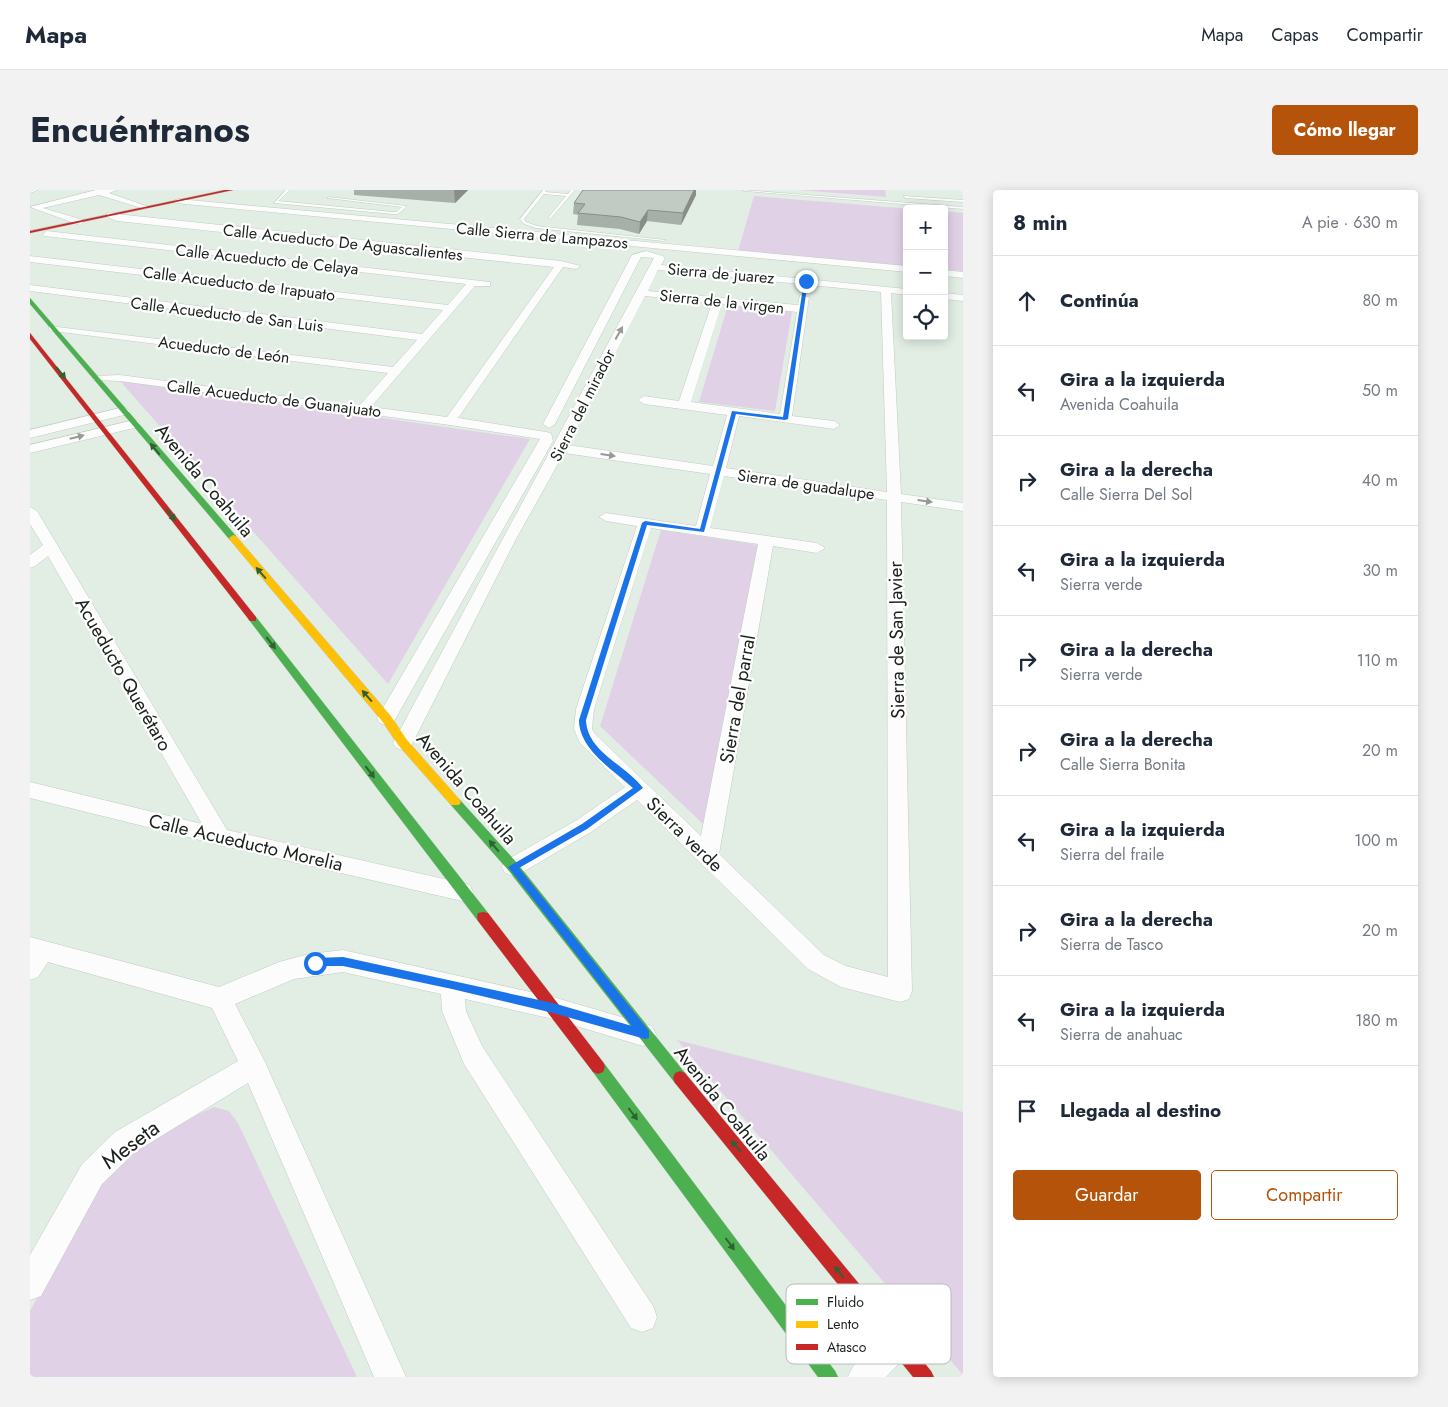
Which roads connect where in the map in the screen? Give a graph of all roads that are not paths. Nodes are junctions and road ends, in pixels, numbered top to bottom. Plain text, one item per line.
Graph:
1 (34, 190) edge
2 (90, 190) edge
3 (113, 190) edge
4 (231, 190) edge
5 (288, 190) edge
6 (573, 190) edge
7 (745, 190) edge
8 (30, 191) edge
9 (339, 191) edge
10 (543, 192) edge
11 (99, 193) junction
12 (568, 195) junction
13 (905, 196) dead end
14 (211, 197) junction
15 (186, 198) edge
16 (329, 198) junction
17 (963, 201) edge
18 (32, 206) edge
19 (145, 207) junction
20 (963, 208) edge
21 (315, 209) junction
22 (114, 216) junction
23 (550, 218) dead end
24 (80, 222) junction
25 (408, 222) junction
26 (30, 232) edge
27 (47, 234) junction
28 (30, 238) edge
29 (664, 240) dead end
30 (382, 246) junction
31 (30, 259) edge
32 (363, 263) junction
33 (561, 264) junction
34 (576, 266) dead end
35 (655, 267) junction
36 (903, 270) edge
37 (948, 273) edge
38 (963, 275) edge
39 (807, 276) junction
40 (473, 282) junction
41 (487, 284) dead end
42 (30, 288) edge
43 (886, 290) junction
44 (903, 292) edge
45 (641, 293) junction
46 (948, 296) edge
47 (963, 298) edge
48 (30, 300) edge
49 (718, 301) junction
50 (449, 308) junction
51 (802, 309) junction
52 (53, 328) junction
53 (30, 335) edge
54 (425, 338) junction
55 (587, 353) junction
56 (607, 356) junction
57 (396, 371) junction
58 (97, 378) junction
59 (644, 400) dead end
60 (684, 405) junction
61 (363, 409) junction
62 (124, 411) junction
63 (734, 412) junction
64 (97, 418) junction
65 (785, 419) junction
66 (450, 421) junction
67 (134, 424) junction
68 (834, 425) dead end
69 (106, 430) junction
70 (548, 430) junction
71 (30, 434) edge
72 (562, 443) junction
73 (30, 449) edge
74 (720, 466) junction
75 (894, 491) junction
76 (963, 495) edge
77 (963, 507) edge
78 (30, 511) edge
79 (606, 517) dead end
80 (645, 523) junction
81 (702, 531) junction
82 (766, 541) junction
83 (50, 547) junction
84 (816, 548) dead end
85 (30, 563) edge
86 (386, 718) junction
87 (403, 742) junction
88 (638, 788) junction
89 (30, 790) edge
90 (220, 837) junction
91 (708, 856) junction
92 (513, 867) junction
93 (462, 892) junction
94 (34, 955) edge
95 (452, 984) junction
96 (900, 991) joint
97 (220, 999) junction
98 (553, 1008) junction
99 (645, 1035) junction
100 (253, 1066) junction
101 (849, 1284) edge
102 (30, 1285) edge
103 (642, 1317) dead end
104 (786, 1320) edge
105 (819, 1364) edge
106 (877, 1364) edge
107 (915, 1364) edge
108 (390, 1377) edge
109 (829, 1377) edge
110 (864, 1377) edge
111 (926, 1377) edge

1 - 8 street
2 - 11 street
3 - 11 street
4 - 14 street
5 - 21 lane
6 - 12 lane
7 - 20 lane
9 - 16 lane
10 - 12 lane
10 - 29 lane
11 - 18 street
11 - 19 street
12 - 23 lane
13 - 17 lane
14 - 15 street
14 - 21 street, Calle Sierra de Lampazos
15 - 19 street
15 - 22 street
16 - 21 lane
16 - 21 lane
18 - 24 street
19 - 22 street
21 - 25 street, Calle Sierra de Lampazos
22 - 24 street
22 - 27 street
22 - 30 street, Calle Acueducto De Aguascalientes
24 - 26 street
25 - 30 street
25 - 36 street, Calle Sierra de Lampazos
27 - 28 street
27 - 32 street, Calle Acueducto de Celaya
30 - 32 street
30 - 33 street, Calle Acueducto De Aguascalientes
31 - 50 street, Calle Acueducto de Irapuato
32 - 40 street, Calle Acueducto de Celaya
33 - 34 street, Calle Acueducto De Aguascalientes
33 - 66 street
35 - 39 street, Sierra de juarez
35 - 45 street, Sierra del mirador
35 - 55 street, Sierra del mirador
37 - 38 street
39 - 43 street, Sierra de juarez
39 - 51 street
40 - 41 street, Calle Acueducto de Celaya
40 - 50 street
42 - 54 street, Calle Acueducto de San Luis
43 - 44 street, Sierra de juarez
43 - 75 street, Sierra de San Javier
45 - 49 street, Sierra de la virgen
56 -> 45 street, Sierra del mirador
46 - 47 street
48 - 52 street, Avenida Coahuila
49 - 51 street, Sierra de la virgen
49 - 60 street
50 - 54 street
51 - 65 street
52 - 57 street, Acueducto de León
52 - 58 street, Avenida Coahuila
53 -> 64 street
54 - 57 street
55 - 56 street
55 - 70 street, Sierra del mirador
56 - 72 street, Sierra del mirador
57 - 61 street
58 - 61 street, Calle Acueducto de Guanajuato
58 - 62 street, Avenida Coahuila
59 - 60 street
60 - 63 street
61 - 66 street, Calle Acueducto de Guanajuato
62 - 64 street
62 - 67 street, Avenida Coahuila
63 - 65 street
63 - 74 street
64 - 69 street
64 - 71 street
65 - 68 street
66 - 70 street, Calle Acueducto de Guanajuato
67 - 69 street
86 -> 67 street, Avenida Coahuila
73 -> 69 street
69 -> 93 street
70 - 86 street, Sierra del mirador
72 - 74 street, Sierra de guadalupe
72 - 87 street, Sierra del mirador
74 - 75 street, Sierra de guadalupe
74 - 81 street
75 - 76 street, Sierra de guadalupe
75 -> 77 street, Sierra de guadalupe
75 - 96 street, Sierra de San Javier
78 - 83 street, Acueducto Querétaro
79 - 80 street
80 - 81 street
80 - 88 street, Sierra verde
81 - 82 street
82 - 84 street
82 - 91 street, Sierra del parral
83 - 85 street
83 - 90 street, Acueducto Querétaro
86 - 87 street, Avenida Coahuila
92 -> 87 street, Avenida Coahuila
88 - 91 street, Sierra verde
88 - 92 street
89 - 90 street, Calle Acueducto Morelia
90 - 93 street, Calle Acueducto Morelia
91 - 96 street, Sierra verde
92 - 99 street, Avenida Coahuila
93 - 98 street
94 - 97 street
95 - 97 street
95 - 98 street
95 - 103 street
97 - 100 street
98 - 99 street
98 -> 104 street
101 -> 99 street, Avenida Coahuila
100 - 102 street, Meseta
100 - 108 street
105 -> 109 street
106 - 110 street
107 - 111 street, Avenida Coahuila

